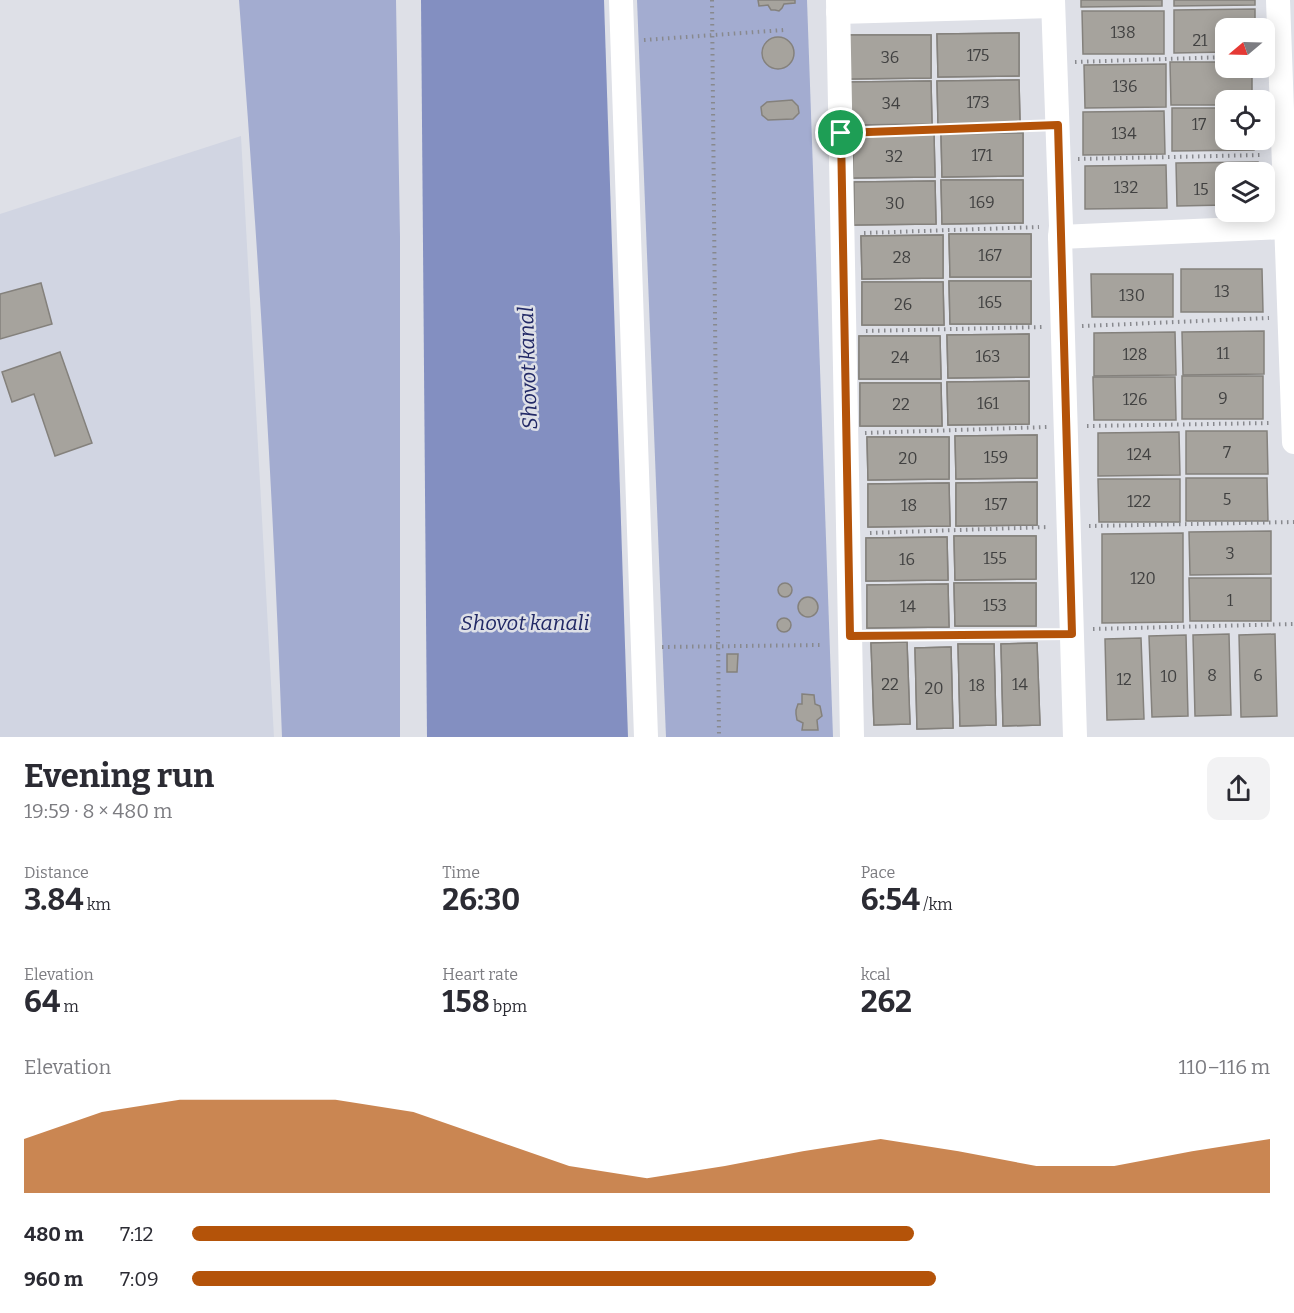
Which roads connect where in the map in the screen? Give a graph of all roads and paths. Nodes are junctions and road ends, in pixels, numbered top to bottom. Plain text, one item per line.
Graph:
1 (621, 0) edge
2 (712, 0) edge
3 (1278, 0) edge
4 (1053, 3) edge
5 (838, 6) edge
6 (784, 30) dead end
7 (622, 42) junction
8 (1215, 57) edge
9 (1056, 63) junction
10 (1288, 71) edge
11 (1058, 125) junction
12 (841, 133) junction
13 (1284, 155) junction
14 (1059, 160) junction
15 (1285, 227) junction
16 (1060, 232) junction
17 (843, 234) junction
18 (1292, 323) edge
19 (1294, 442) edge
20 (1294, 522) edge
21 (1069, 526) junction
22 (848, 534) junction
23 (1294, 624) edge
24 (1072, 632) junction
25 (850, 636) junction
26 (820, 645) dead end
27 (643, 647) junction
28 (646, 737) edge
29 (719, 737) edge
30 (852, 737) edge
31 (1075, 737) edge

1 - 7 street
2 - 29 path
3 - 10 street
4 - 5 street
4 - 9 street
5 - 12 street
6 - 7 path
7 - 27 street
8 - 9 path
9 - 11 street
10 - 13 street
11 - 12 path
11 - 14 street
12 - 17 street
13 - 14 path
13 - 15 street
14 - 16 street
15 - 16 street
15 - 18 street
16 - 17 path
16 - 21 street
17 - 22 street
18 - 19 street
20 - 21 path
21 - 22 path
21 - 24 street
22 - 25 street
23 - 24 path
24 - 25 path
24 - 31 street
25 - 30 street
26 - 27 path
27 - 28 street

